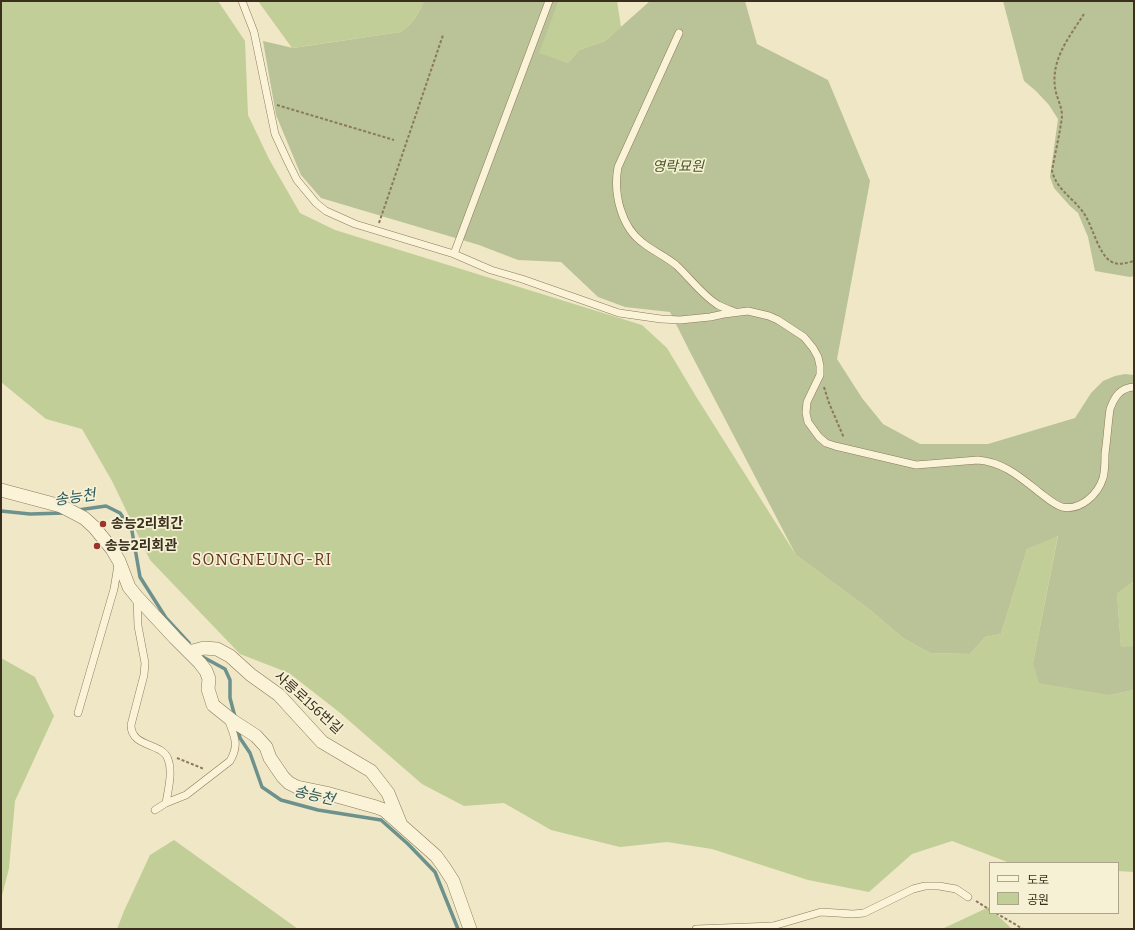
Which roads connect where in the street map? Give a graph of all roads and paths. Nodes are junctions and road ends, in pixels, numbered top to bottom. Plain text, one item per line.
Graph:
1 (242, 1) edge
2 (549, 1) edge
3 (1084, 14) dead end
4 (679, 33) dead end
5 (444, 35) dead end
6 (268, 103) junction
7 (394, 140) dead end
8 (377, 230) junction
9 (454, 254) junction
10 (1134, 261) edge
11 (736, 312) junction
12 (820, 366) junction
13 (1134, 387) edge
14 (851, 450) junction
15 (1, 490) edge
16 (119, 561) junction
17 (137, 598) junction
18 (189, 652) junction
19 (78, 713) dead end
20 (230, 719) junction
21 (164, 753) junction
22 (215, 773) junction
23 (166, 803) junction
24 (155, 810) dead end
25 (401, 825) junction
26 (968, 897) joint
27 (989, 909) edge
28 (998, 914) edge
29 (470, 929) edge
30 (696, 929) edge
31 (1023, 929) edge

1 - 6 lane
2 - 9 lane
3 - 10 path
4 - 11 lane
5 - 8 path
6 - 7 path
6 - 8 lane
8 - 9 lane
9 - 11 lane
11 - 12 lane
12 - 14 path
12 - 14 lane
13 - 14 lane
15 - 16 street
16 - 17 street
16 - 19 lane
17 - 18 street
17 - 21 lane
18 - 20 street
18 - 25 street, 사릉로156번길
20 - 22 lane
20 - 25 street, 사릉로156번길
21 - 22 path
21 - 23 lane
22 - 23 lane
23 - 24 lane
25 - 29 street, 사릉로156번길
26 - 27 path
26 - 30 lane
28 - 31 path

